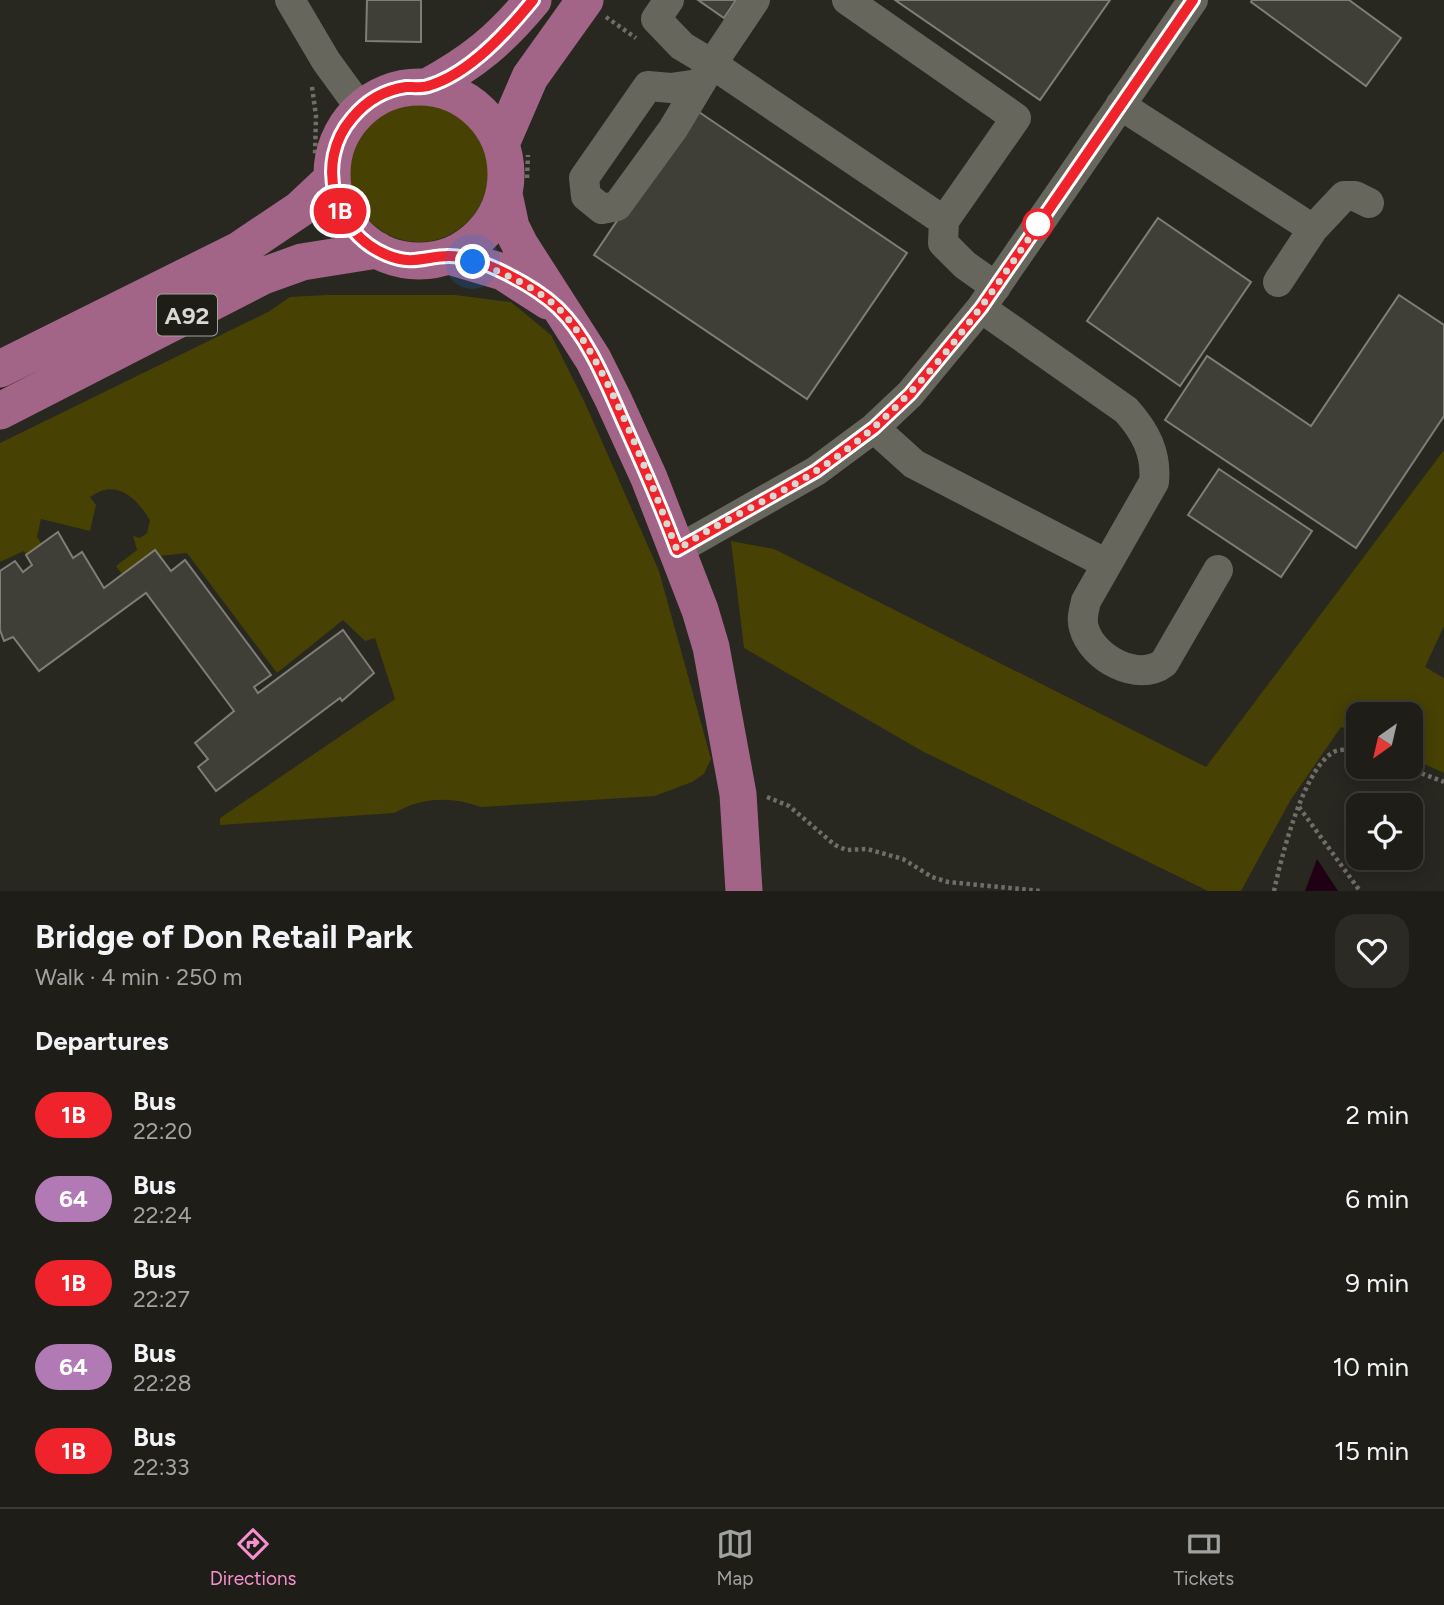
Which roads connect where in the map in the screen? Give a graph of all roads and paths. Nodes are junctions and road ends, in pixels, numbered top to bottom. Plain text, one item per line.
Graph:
1 (290, 0) edge
2 (533, 0) edge
3 (668, 0) edge
4 (755, 0) edge
5 (847, 0) edge
6 (1193, 0) edge
7 (598, 12) edge
8 (326, 61) junction
9 (705, 74) junction
10 (427, 87) junction
11 (1120, 105) junction
12 (361, 108) junction
13 (515, 147) junction
14 (319, 170) junction
15 (516, 191) junction
16 (1369, 203) dead end
17 (944, 221) junction
18 (1313, 229) junction
19 (377, 250) junction
20 (449, 256) junction
21 (1278, 282) dead end
22 (989, 297) junction
23 (557, 307) junction
24 (0, 369) edge
25 (0, 411) edge
26 (874, 428) junction
27 (677, 550) junction
28 (1107, 564) junction
29 (1218, 570) dead end
30 (1346, 750) edge
31 (1423, 774) edge
32 (1444, 782) edge
33 (738, 794) junction
34 (1299, 806) junction
35 (744, 891) edge
36 (1041, 891) edge
37 (1273, 891) edge
38 (1360, 891) edge

1 - 8 street
2 - 10 main road, A92
3 - 9 street
4 - 9 street
5 - 17 street
6 - 11 street
7 - 13 main road
8 - 12 street
8 - 14 path
9 - 17 street
10 - 12 main road, A92
10 - 13 main road, A92
11 - 18 street
11 - 22 street
12 - 14 main road, A92
13 - 15 path
13 - 15 main road, A92
14 - 19 main road, A92
14 - 24 main road, A92
15 - 20 main road, A92
15 - 23 main road
16 - 18 street
17 - 22 street
18 - 21 street
19 - 20 main road, A92
19 - 25 main road, A92
20 - 23 main road
22 - 26 street
22 - 28 street
23 - 27 main road
26 - 27 street
26 - 28 street
27 - 33 main road
28 - 29 street
30 - 34 path
31 - 32 path
33 - 35 main road
33 - 36 path
34 - 37 path
34 - 38 path

